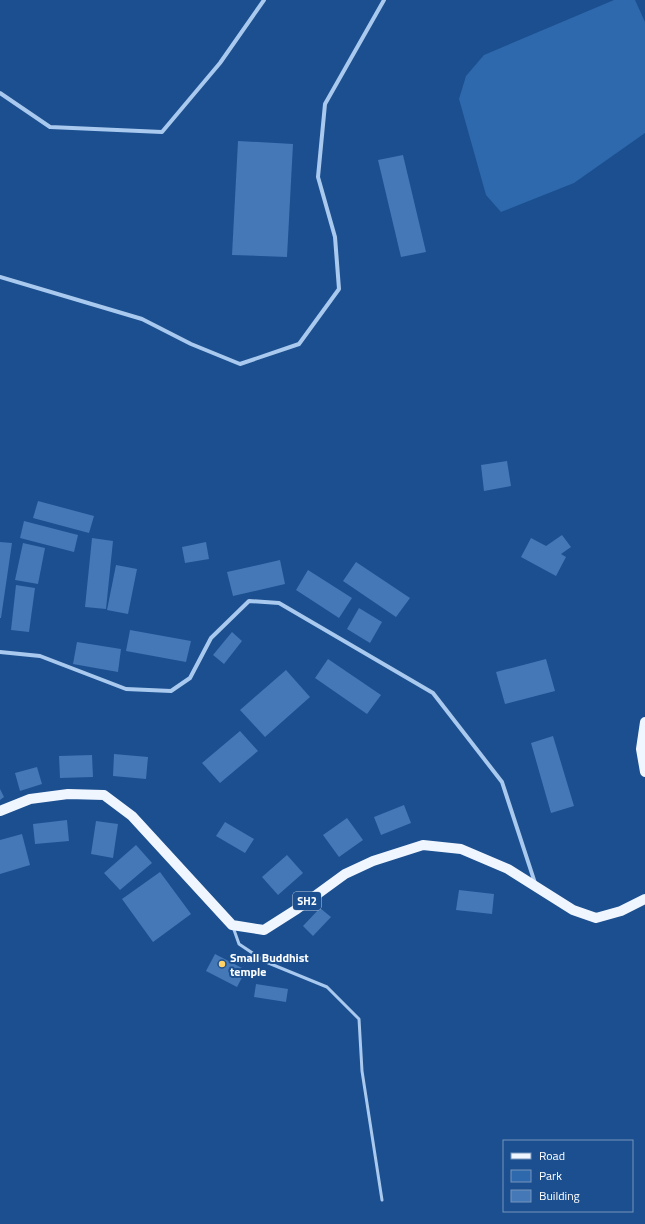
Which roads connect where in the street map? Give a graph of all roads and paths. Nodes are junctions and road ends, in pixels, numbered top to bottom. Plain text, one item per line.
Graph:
1 (264, 0) edge
2 (384, 0) edge
3 (0, 93) edge
4 (0, 277) edge
5 (0, 652) edge
6 (645, 722) edge
7 (645, 772) edge
8 (0, 811) edge
9 (536, 888) junction
10 (645, 899) edge
11 (232, 925) junction
12 (382, 1200) dead end

1 - 3 street
2 - 4 street
5 - 9 street
6 - 7 main road
8 - 11 main road
9 - 10 main road, SH2
9 - 11 main road, SH2
11 - 12 lane

